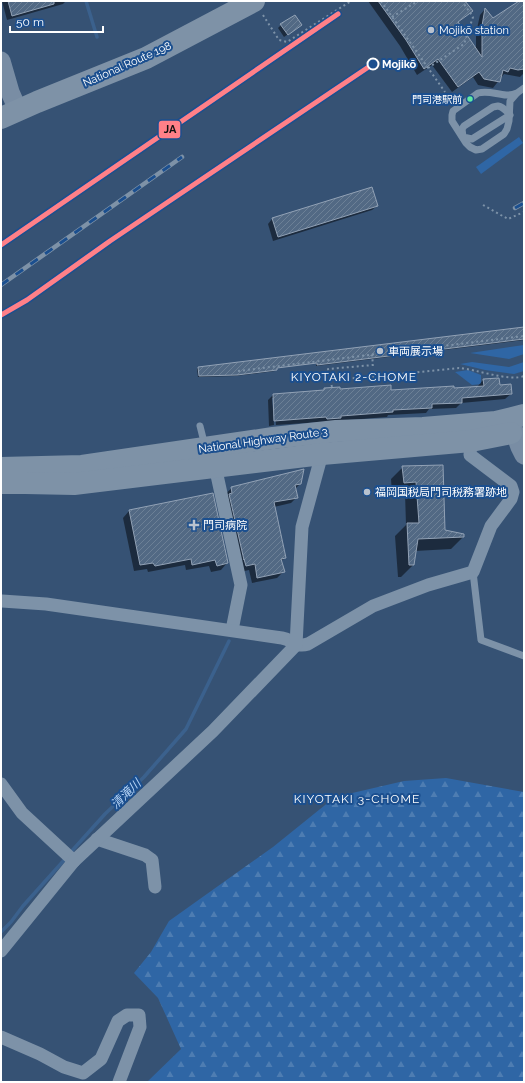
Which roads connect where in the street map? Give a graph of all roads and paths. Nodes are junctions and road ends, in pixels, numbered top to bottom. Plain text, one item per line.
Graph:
1 (351, 1) edge
2 (381, 1) edge
3 (418, 1) edge
4 (462, 1) edge
5 (258, 8) edge
6 (392, 17) junction
7 (1, 61) edge
8 (428, 68) junction
9 (524, 88) edge
10 (445, 92) dead end
11 (517, 93) junction
12 (9, 114) edge
13 (510, 115) junction
14 (463, 137) junction
15 (483, 205) dead end
16 (524, 212) edge
17 (524, 336) edge
18 (372, 355) junction
19 (238, 371) dead end
20 (524, 376) edge
21 (330, 380) junction
22 (332, 387) dead end
23 (200, 426) dead end
24 (521, 426) edge
25 (325, 432) junction
26 (471, 441) junction
27 (322, 454) junction
28 (524, 455) edge
29 (210, 457) junction
30 (1, 468) edge
31 (1, 483) edge
32 (473, 572) junction
33 (2, 601) edge
34 (232, 630) junction
35 (296, 645) junction
36 (524, 656) edge
37 (1, 784) edge
38 (97, 839) junction
39 (74, 861) junction
40 (155, 887) dead end
41 (2, 947) edge
42 (1, 1037) edge
43 (119, 1082) edge

1 - 5 path
2 - 6 path
3 - 6 path
4 - 8 path
5 - 12 highway, National Route 198
6 - 8 path
7 - 12 street
8 - 10 path
9 - 11 lane
11 - 13 lane
11 - 14 lane
13 - 14 lane
13 - 14 lane
13 - 14 lane
15 - 16 path
17 - 18 path
18 - 19 path
18 - 21 path
20 - 21 path
21 - 22 path
23 - 29 lane
24 - 25 highway, National Highway Route 3
24 - 26 highway, National Highway Route 3
24 - 28 street
25 - 27 street
25 - 29 highway, National Highway Route 3
26 - 27 highway, National Highway Route 3
26 - 32 street
27 - 29 highway, National Highway Route 3
27 - 35 street
29 - 30 highway, National Highway Route 3
29 - 31 highway, National Highway Route 3
29 - 34 street
32 - 35 street
32 - 36 lane
33 - 34 street
34 - 35 street
35 - 38 street
37 - 39 street
38 - 39 street
38 - 40 street
39 - 41 street
42 - 43 street

